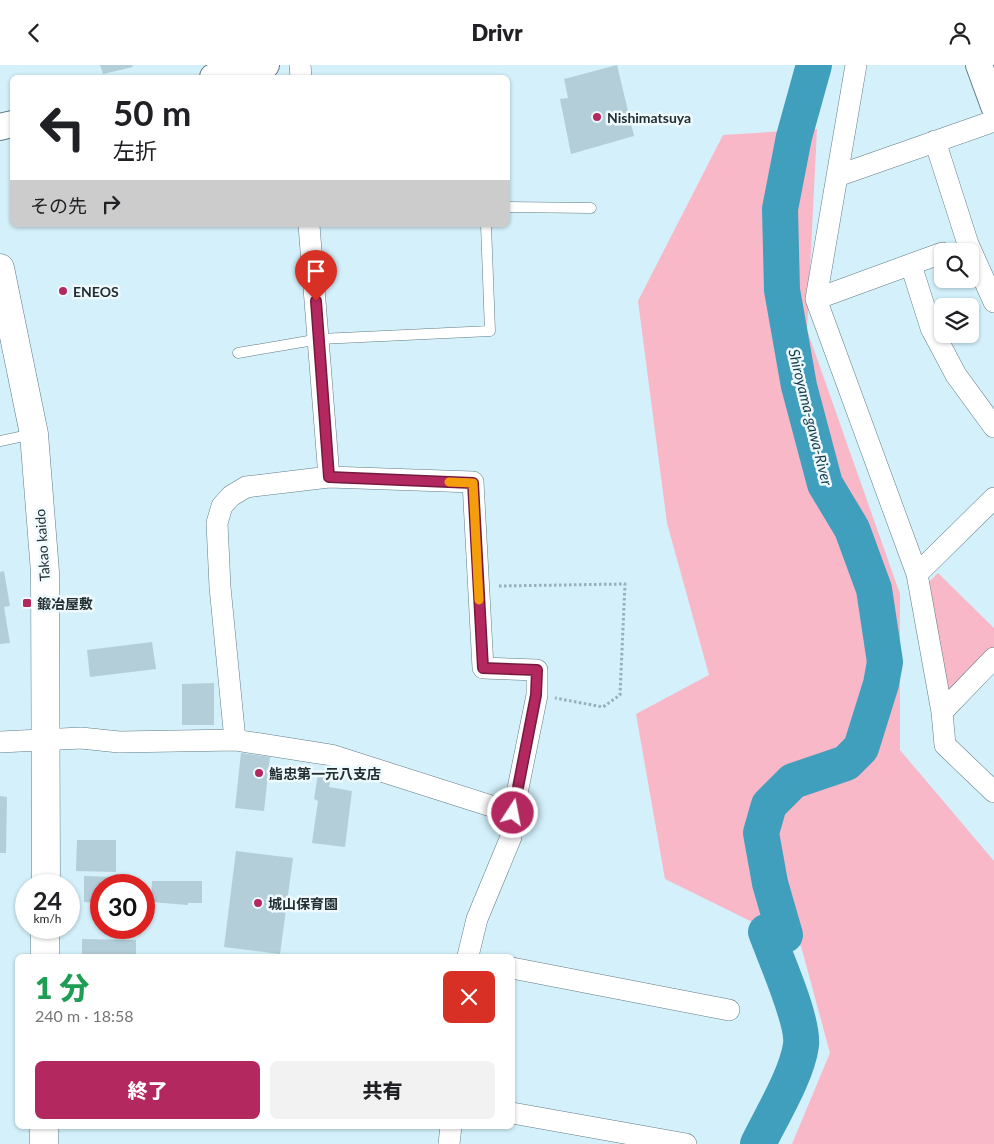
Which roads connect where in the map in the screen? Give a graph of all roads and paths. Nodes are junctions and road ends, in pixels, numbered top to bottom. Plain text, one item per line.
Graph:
1 (266, 65) edge
2 (856, 65) edge
3 (979, 65) edge
4 (222, 75) edge
5 (994, 105) edge
6 (994, 121) edge
7 (935, 141) junction
8 (837, 176) junction
9 (510, 207) edge
10 (591, 208) dead end
11 (309, 227) edge
12 (486, 227) edge
13 (968, 243) edge
14 (934, 256) edge
15 (911, 265) junction
16 (0, 268) edge
17 (979, 268) edge
18 (816, 299) junction
19 (994, 302) edge
20 (4, 306) edge
21 (320, 339) junction
22 (238, 353) dead end
23 (994, 427) edge
24 (34, 434) junction
25 (0, 441) edge
26 (329, 477) junction
27 (994, 498) edge
28 (917, 574) junction
29 (478, 587) junction
30 (994, 658) edge
31 (536, 695) junction
32 (942, 712) junction
33 (47, 739) junction
34 (235, 740) junction
35 (0, 742) edge
36 (994, 792) edge
37 (513, 813) junction
38 (46, 874) edge
39 (45, 939) edge
40 (45, 954) edge
41 (468, 954) edge
42 (515, 969) edge
43 (729, 1010) dead end
44 (515, 1114) edge
45 (44, 1129) edge
46 (452, 1129) edge
47 (44, 1144) edge
48 (449, 1144) edge
49 (686, 1144) edge

1 - 4 street
2 - 8 street
3 - 5 street
6 - 7 street
7 - 8 street
7 - 13 street
8 - 18 street
9 - 10 lane
11 - 21 street
12 - 21 lane
14 - 15 street
15 - 18 street
15 - 23 street
16 - 20 main road, Takao kaido
17 - 19 street
18 - 28 street
20 - 24 main road, Takao kaido
21 - 22 lane
21 - 26 street
24 - 25 lane
24 - 33 main road, Takao kaido
26 - 29 street
26 - 34 street
27 - 28 street
28 - 32 street
29 - 31 street
29 - 31 path
30 - 32 street
31 - 37 street
32 - 36 street
33 - 34 street
33 - 35 street
33 - 38 main road, Takao kaido
34 - 37 street
37 - 41 street
39 - 40 main road
42 - 43 street
44 - 49 street
45 - 47 main road
46 - 48 street

